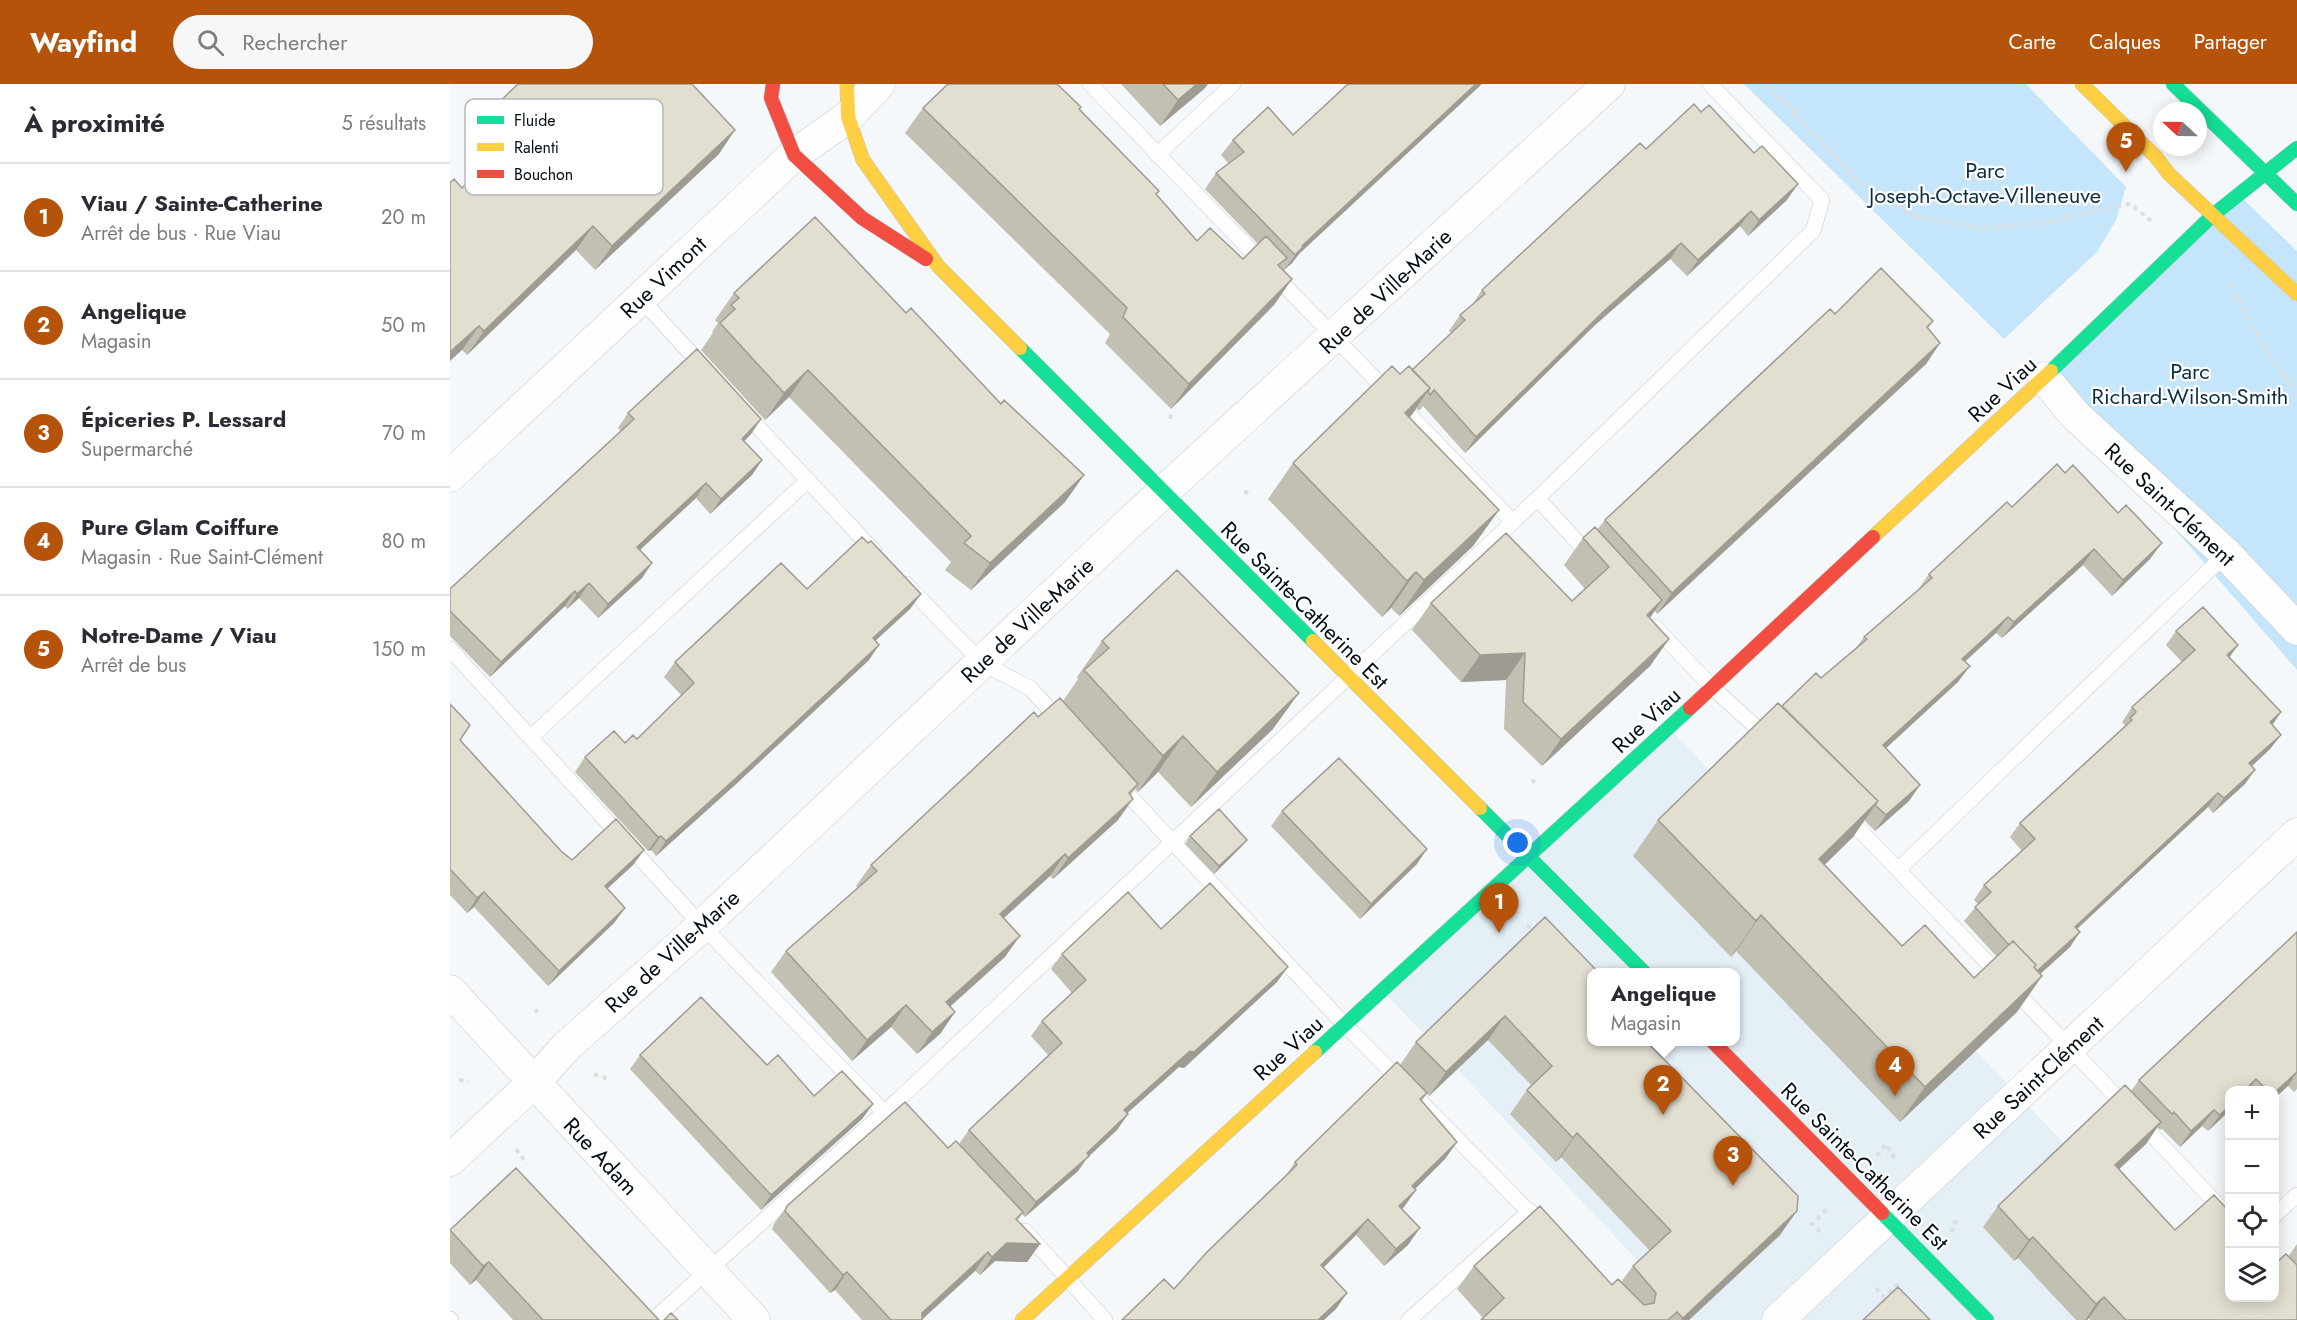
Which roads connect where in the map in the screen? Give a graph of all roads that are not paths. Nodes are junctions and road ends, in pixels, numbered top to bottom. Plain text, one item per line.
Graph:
1 (759, 84) edge
2 (847, 84) edge
3 (879, 84) edge
4 (1090, 84) edge
5 (1233, 84) edge
6 (1609, 84) edge
7 (1710, 84) edge
8 (2082, 84) edge
9 (2173, 84) edge
10 (772, 91) edge
11 (848, 117) junction
12 (2297, 148) edge
13 (794, 155) junction
14 (1157, 155) junction
15 (2264, 174) junction
16 (2297, 204) edge
17 (2213, 215) junction
18 (938, 266) junction
19 (2297, 294) edge
20 (640, 298) junction
21 (1335, 337) junction
22 (2044, 378) junction
23 (719, 385) edge
24 (735, 402) edge
25 (450, 476) edge
26 (807, 481) junction
27 (1164, 493) junction
28 (1538, 499) junction
29 (1513, 522) junction
30 (2226, 554) junction
31 (881, 558) edge
32 (1600, 567) edge
33 (898, 576) edge
34 (1647, 618) edge
35 (2297, 629) edge
36 (450, 649) edge
37 (982, 663) junction
38 (1348, 677) junction
39 (1712, 687) junction
40 (1069, 731) edge
41 (531, 737) junction
42 (1782, 752) edge
43 (1108, 774) edge
44 (1832, 802) edge
45 (2297, 834) edge
46 (1170, 842) junction
47 (1529, 857) junction
48 (1899, 868) junction
49 (702, 926) junction
50 (1640, 968) edge
51 (450, 991) edge
52 (1345, 1025) junction
53 (1718, 1046) edge
54 (2070, 1047) junction
55 (535, 1081) junction
56 (884, 1112) junction
57 (450, 1160) edge
58 (2297, 1195) edge
59 (1530, 1211) junction
60 (2279, 1211) edge
61 (2225, 1214) edge
62 (1888, 1219) junction
63 (1017, 1222) edge
64 (1553, 1236) edge
65 (706, 1270) junction
66 (1068, 1278) junction
67 (653, 1320) edge
68 (754, 1320) edge
69 (1022, 1320) edge
70 (1105, 1320) edge
71 (1410, 1320) edge
72 (1778, 1320) edge
73 (1988, 1320) edge

1 - 10 lane
2 - 11 main road, Rue Sainte-Catherine Est
3 - 11 street, Rue Vimont
4 - 14 lane
5 - 14 lane
6 - 21 street, Rue de Ville-Marie
7 - 28 lane
8 - 17 main road
9 - 15 main road
10 - 13 main road, Rue Sainte-Catherine Est
11 - 13 street, Rue Vimont
11 - 18 main road, Rue Sainte-Catherine Est
12 - 15 main road, Rue Viau
13 - 18 main road, Rue Sainte-Catherine Est
13 - 20 street, Rue Vimont
14 - 21 lane
15 - 16 main road
15 - 17 main road, Rue Viau
17 - 19 main road
17 - 22 main road, Rue Viau
18 - 27 main road, Rue Sainte-Catherine Est
20 - 23 lane
20 - 25 street, Rue Vimont
21 - 27 street, Rue de Ville-Marie
21 - 29 lane
22 - 30 street, Rue Saint-Clément
22 - 39 main road, Rue Viau
24 - 26 lane
26 - 31 lane
26 - 41 lane
27 - 37 street, Rue de Ville-Marie
27 - 38 main road, Rue Sainte-Catherine Est
28 - 29 lane
28 - 32 lane
29 - 38 lane
30 - 35 street, Rue Saint-Clément
30 - 48 lane
33 - 37 lane
34 - 39 lane
36 - 41 lane
37 - 40 lane
37 - 49 street, Rue de Ville-Marie
38 - 46 lane
38 - 47 main road, Rue Sainte-Catherine Est
39 - 42 lane
39 - 47 main road, Rue Viau
41 - 49 lane
43 - 46 lane
44 - 48 lane
45 - 54 street, Rue Saint-Clément
46 - 52 lane
46 - 56 lane
47 - 50 main road, Rue Sainte-Catherine Est
47 - 52 main road, Rue Viau
48 - 54 lane
49 - 55 street, Rue de Ville-Marie
49 - 56 lane
51 - 55 street, Rue Adam
52 - 59 lane
52 - 66 main road, Rue Viau
53 - 62 main road, Rue Sainte-Catherine Est
54 - 61 lane
54 - 62 street, Rue Saint-Clément
55 - 57 street, Rue de Ville-Marie
55 - 65 street, Rue Adam
56 - 65 lane
58 - 60 lane
59 - 64 lane
59 - 71 lane
62 - 72 street, Rue Saint-Clément
62 - 73 main road, Rue Sainte-Catherine Est
63 - 66 lane
65 - 67 lane
65 - 68 street, Rue Adam
66 - 69 main road, Rue Viau
66 - 70 lane

